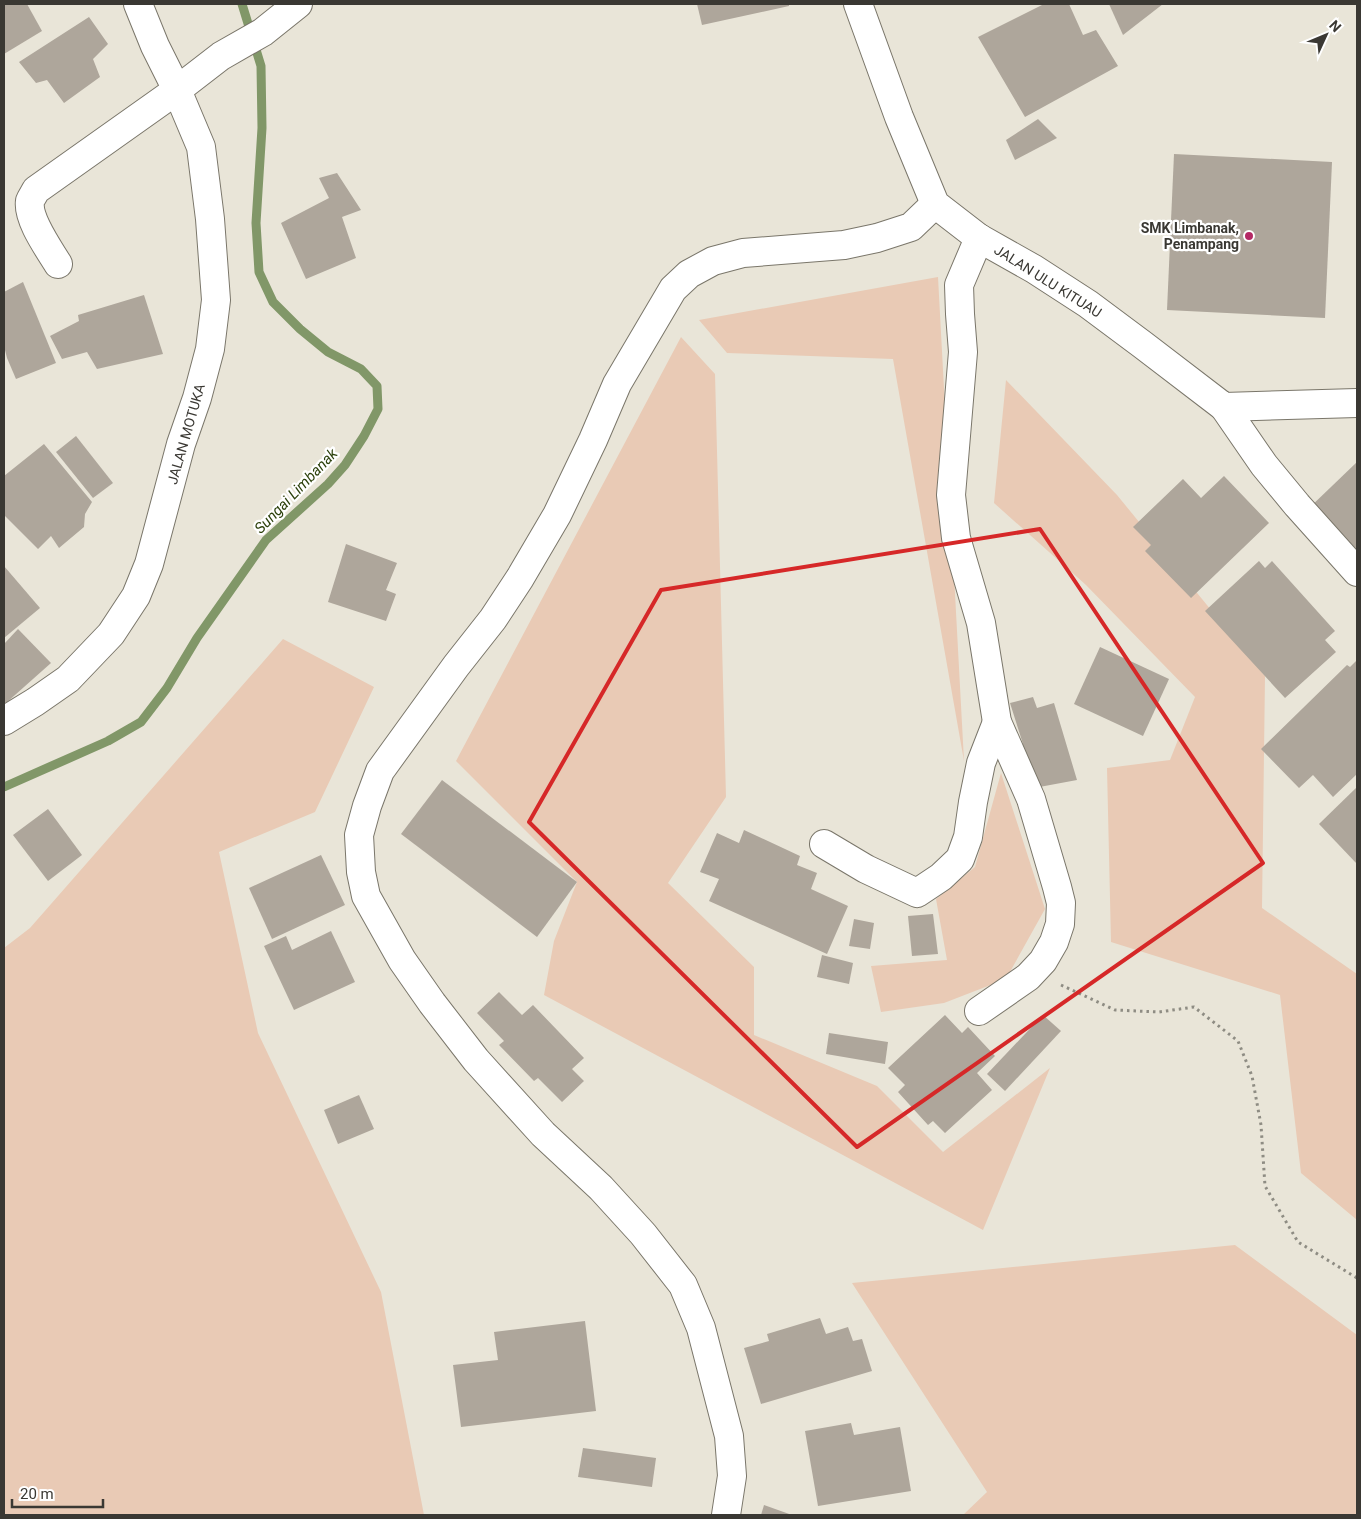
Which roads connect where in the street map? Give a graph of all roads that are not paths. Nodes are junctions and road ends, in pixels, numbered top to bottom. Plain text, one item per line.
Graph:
1 (138, 4) edge
2 (298, 4) edge
3 (858, 4) edge
4 (177, 90) junction
5 (935, 204) junction
6 (978, 238) junction
7 (58, 264) dead end
8 (1357, 403) edge
9 (1224, 407) junction
10 (1357, 572) edge
11 (4, 720) edge
12 (996, 722) junction
13 (824, 844) dead end
14 (980, 1011) dead end
15 (726, 1515) edge

1 - 4 street, JALAN MOTUKA
2 - 4 street
3 - 5 street, JALAN ULU KITUAU
4 - 7 street
4 - 11 street, JALAN MOTUKA
5 - 6 street, JALAN ULU KITUAU
5 - 15 street
6 - 9 street, JALAN ULU KITUAU
6 - 12 street
8 - 9 street
9 - 10 street, JALAN ULU KITUAU
12 - 13 street
12 - 14 street

